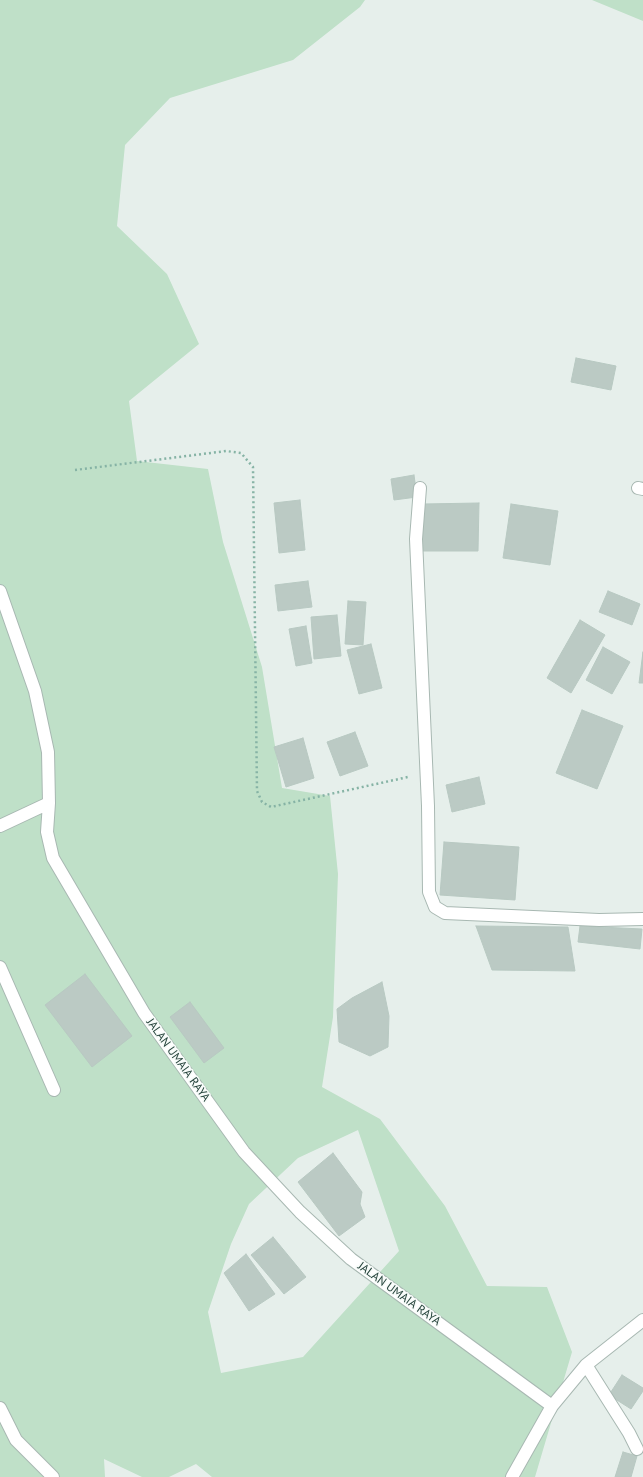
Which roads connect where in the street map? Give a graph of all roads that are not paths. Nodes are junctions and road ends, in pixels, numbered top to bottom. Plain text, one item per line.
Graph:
1 (420, 488) dead end
2 (0, 591) edge
3 (49, 803) junction
4 (0, 826) edge
5 (643, 919) edge
6 (0, 967) edge
7 (54, 1090) dead end
8 (643, 1320) edge
9 (586, 1366) junction
10 (552, 1406) junction
11 (0, 1408) edge
12 (638, 1449) dead end
13 (53, 1477) edge
14 (512, 1477) edge

1 - 5 street
2 - 3 street, JALAN UMAIA RAYA
3 - 4 street
3 - 10 street, JALAN UMAIA RAYA
6 - 7 street
8 - 9 street
9 - 10 street
9 - 12 street
10 - 14 street
11 - 13 street

